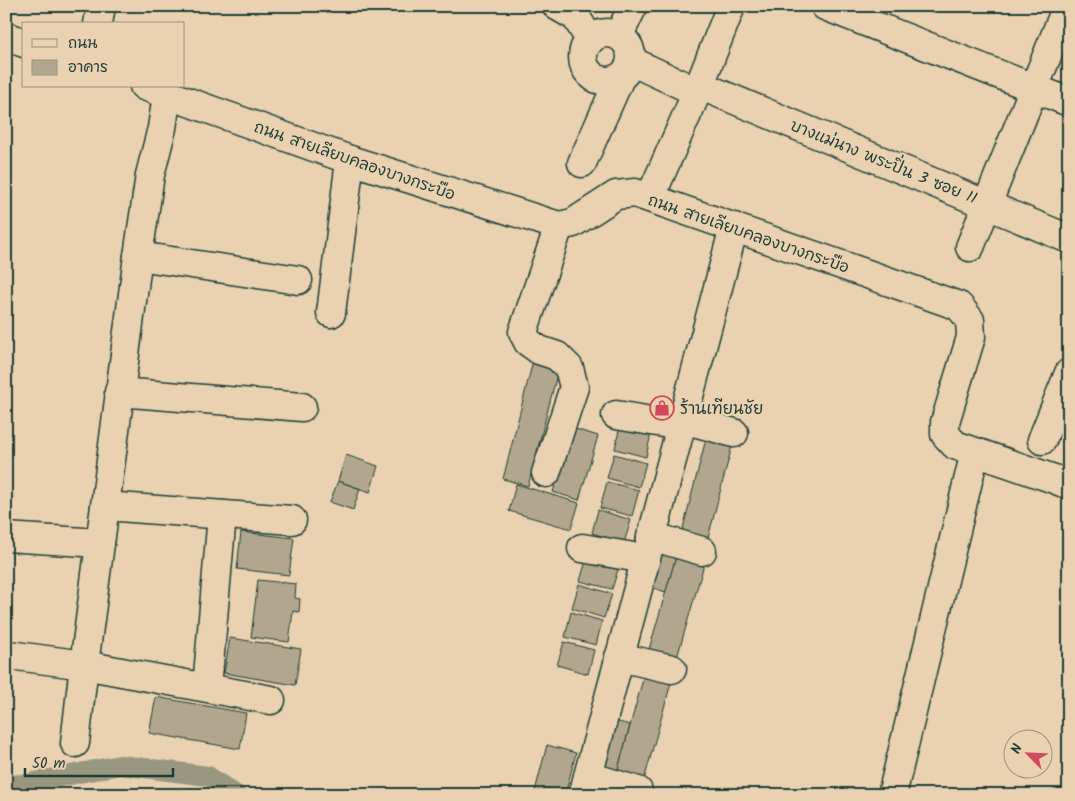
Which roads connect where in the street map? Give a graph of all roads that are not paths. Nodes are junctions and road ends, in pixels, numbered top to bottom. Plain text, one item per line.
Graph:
1 (101, 6) edge
2 (557, 6) edge
3 (633, 6) edge
4 (731, 6) edge
5 (825, 6) edge
6 (1066, 6) edge
7 (98, 22) edge
8 (6, 36) edge
9 (619, 36) junction
10 (590, 40) junction
11 (22, 42) edge
12 (625, 69) junction
13 (1034, 87) junction
14 (698, 88) junction
15 (156, 91) edge
16 (1069, 102) edge
17 (350, 160) junction
18 (582, 163) dead end
19 (650, 198) junction
20 (988, 204) junction
21 (559, 226) junction
22 (734, 227) junction
23 (1069, 239) edge
24 (970, 247) dead end
25 (138, 256) junction
26 (298, 280) dead end
27 (332, 313) dead end
28 (1069, 373) edge
29 (119, 392) junction
30 (302, 407) dead end
31 (616, 415) dead end
32 (682, 422) junction
33 (734, 433) dead end
34 (1042, 440) dead end
35 (976, 452) junction
36 (546, 473) dead end
37 (1069, 485) edge
38 (105, 506) junction
39 (222, 515) junction
40 (292, 520) dead end
41 (6, 537) edge
42 (100, 543) junction
43 (582, 548) dead end
44 (648, 548) junction
45 (702, 551) dead end
46 (9, 655) dead end
47 (620, 657) junction
48 (84, 665) junction
49 (672, 669) dead end
50 (208, 687) junction
51 (271, 700) dead end
52 (75, 744) dead end
53 (585, 785) edge
54 (638, 791) dead end
55 (892, 795) edge

1 - 7 street
2 - 10 street
3 - 9 street
4 - 14 street
5 - 13 street
6 - 13 street
8 - 11 street
9 - 10 street
9 - 12 street
10 - 12 street
12 - 14 street, บางแม่นาง พระปิ่น 3 ซอย 11
12 - 18 street
13 - 16 street
13 - 20 street
14 - 19 street
14 - 20 street, บางแม่นาง พระปิ่น 3 ซอย 11
15 - 17 street, ถนน สายเลียบคลองบางกระบือ
15 - 25 street
17 - 21 street, ถนน สายเลียบคลองบางกระบือ
17 - 27 street
19 - 21 street, ถนน สายเลียบคลองบางกระบือ
19 - 22 street, ถนน สายเลียบคลองบางกระบือ
20 - 23 street, บางแม่นาง พระปิ่น 3 ซอย 11
20 - 24 street
21 - 36 street
22 - 32 street
22 - 35 street, ถนน สายเลียบคลองบางกระบือ
25 - 26 street
25 - 29 street
28 - 34 street
29 - 30 street
29 - 38 street
31 - 32 street
32 - 33 street
32 - 44 street
35 - 37 street, ถนน สายเลียบคลองบางกระบือ
35 - 55 street
38 - 39 street
38 - 42 street
39 - 40 street
39 - 50 street
41 - 42 street
42 - 48 street
43 - 44 street
44 - 45 street
44 - 47 street
46 - 48 street
47 - 49 street
47 - 53 street
48 - 50 street
48 - 52 street
50 - 51 street
53 - 54 street

